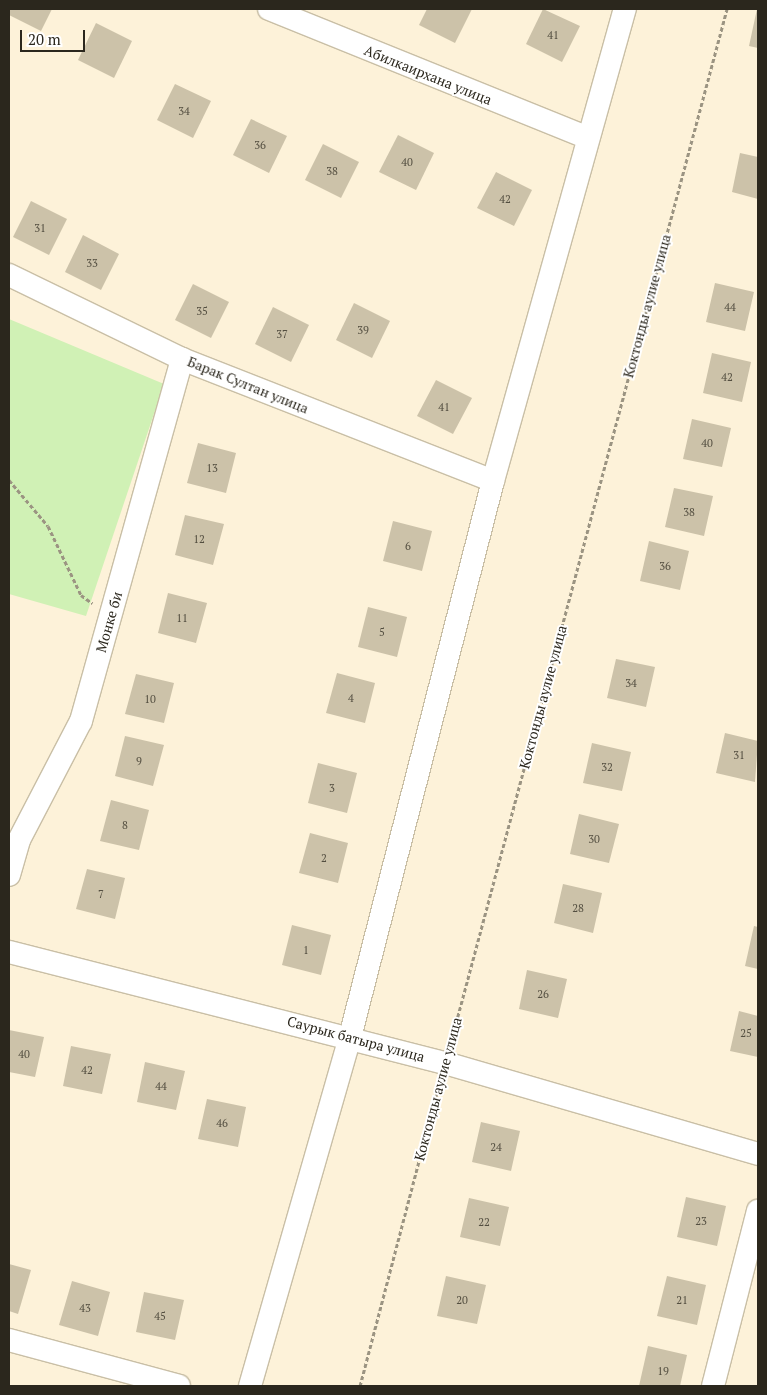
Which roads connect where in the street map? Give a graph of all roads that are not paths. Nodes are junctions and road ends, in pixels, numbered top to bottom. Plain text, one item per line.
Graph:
1 (269, 9) edge
2 (625, 9) edge
3 (588, 138) junction
4 (9, 275) edge
5 (182, 359) junction
6 (493, 481) junction
7 (9, 875) edge
8 (9, 952) edge
9 (350, 1037) junction
10 (758, 1154) edge
11 (758, 1211) edge
12 (9, 1340) edge
13 (179, 1386) edge
14 (250, 1386) edge
15 (713, 1386) edge

1 - 3 street, Абилкаирхана улица
2 - 3 street
3 - 6 street
4 - 5 street, Барак Султан улица
5 - 6 street, Барак Султан улица
5 - 7 street, Монке би
6 - 9 street
8 - 9 street, Саурык батыра улица
9 - 10 street, Саурык батыра улица
9 - 14 street
11 - 15 street
12 - 13 street

